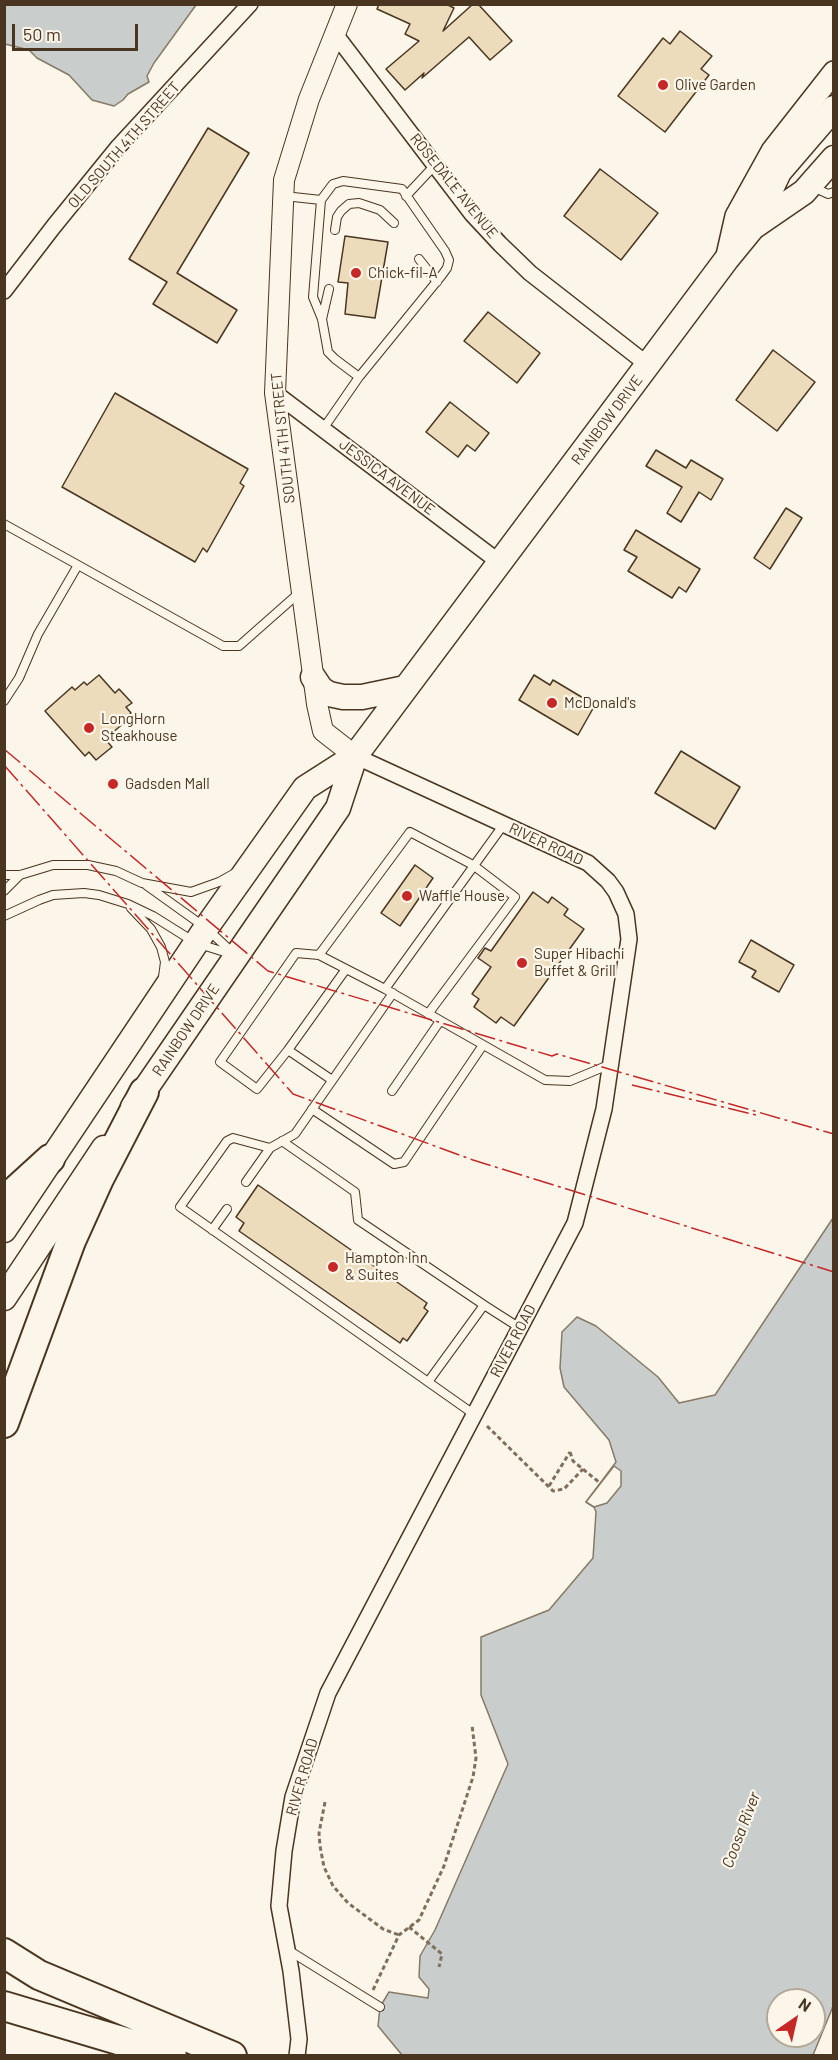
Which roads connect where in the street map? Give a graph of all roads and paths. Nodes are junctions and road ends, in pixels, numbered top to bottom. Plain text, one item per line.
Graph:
1 (250, 4) edge
2 (347, 4) edge
3 (335, 34) junction
4 (834, 72) edge
5 (834, 108) edge
6 (834, 158) edge
7 (435, 165) junction
8 (810, 185) junction
9 (834, 192) edge
10 (283, 196) junction
11 (406, 196) junction
12 (321, 200) junction
13 (394, 223) dead end
14 (753, 227) junction
15 (335, 230) dead end
16 (419, 259) dead end
17 (726, 260) junction
18 (437, 282) junction
19 (329, 289) dead end
20 (4, 291) edge
21 (322, 320) junction
22 (648, 365) junction
23 (359, 377) junction
24 (275, 393) junction
25 (324, 429) junction
26 (4, 524) edge
27 (499, 562) junction
28 (78, 565) junction
29 (302, 591) junction
30 (313, 677) junction
31 (405, 688) junction
32 (4, 701) edge
33 (355, 756) junction
34 (504, 824) junction
35 (252, 863) junction
36 (473, 865) junction
37 (4, 875) edge
38 (20, 875) junction
39 (142, 883) junction
40 (4, 891) edge
41 (128, 904) junction
42 (4, 916) edge
43 (201, 936) junction
44 (319, 955) junction
45 (237, 956) junction
46 (346, 969) junction
47 (389, 991) junction
48 (154, 1006) junction
49 (428, 1014) junction
50 (440, 1021) junction
51 (483, 1045) junction
52 (288, 1050) junction
53 (611, 1064) junction
54 (332, 1080) junction
55 (392, 1091) dead end
56 (144, 1092) junction
57 (312, 1109) junction
58 (282, 1141) junction
59 (270, 1148) junction
60 (51, 1159) junction
61 (246, 1182) dead end
62 (4, 1201) edge
63 (227, 1209) dead end
64 (4, 1230) edge
65 (212, 1230) junction
66 (4, 1298) edge
67 (484, 1305) junction
68 (520, 1328) junction
69 (428, 1382) junction
70 (475, 1415) junction
71 (4, 1424) edge
72 (583, 1469) junction
73 (600, 1483) dead end
74 (549, 1486) junction
75 (472, 1725) dead end
76 (325, 1802) dead end
77 (409, 1927) junction
78 (399, 1935) junction
79 (287, 1949) junction
80 (4, 1953) edge
81 (439, 1966) dead end
82 (379, 1977) dead end
83 (4, 2006) edge
84 (380, 2007) dead end
85 (161, 2043) edge
86 (232, 2055) edge
87 (297, 2055) edge

1 - 20 street, OLD SOUTH 4TH STREET
2 - 3 street, SOUTH 4TH STREET
3 - 7 street, ROSEDALE AVENUE
3 - 10 street, SOUTH 4TH STREET
4 - 17 main road, RAINBOW DRIVE
5 - 14 main road
6 - 8 main road
7 - 11 lane
7 - 22 street, ROSEDALE AVENUE
8 - 9 lane
8 - 14 main road
10 - 12 lane
10 - 24 street, SOUTH 4TH STREET
11 - 12 lane
11 - 18 lane
12 - 21 lane
13 - 15 lane
14 - 17 main road
16 - 18 lane
17 - 22 main road, RAINBOW DRIVE
18 - 23 lane
19 - 21 lane
21 - 23 lane
22 - 27 main road, RAINBOW DRIVE
23 - 25 lane
24 - 25 street, JESSICA AVENUE
24 - 29 street, SOUTH 4TH STREET
25 - 27 street, JESSICA AVENUE
26 - 28 lane
27 - 31 main road, RAINBOW DRIVE
28 - 29 lane
28 - 32 lane
29 - 30 street, SOUTH 4TH STREET
30 - 31 main road
30 - 33 street, SOUTH 4TH STREET
31 - 33 main road, RAINBOW DRIVE
33 - 34 street, RIVER ROAD
33 - 35 main road, RAINBOW DRIVE
33 - 45 main road, RAINBOW DRIVE
34 - 36 lane
34 - 53 street, RIVER ROAD
35 - 39 lane
35 - 43 main road, RAINBOW DRIVE
36 - 44 lane
36 - 47 lane
36 - 49 lane
37 - 38 lane
38 - 39 lane
38 - 40 lane
39 - 43 lane
41 - 42 lane
41 - 43 lane
41 - 48 lane
43 - 45 lane
43 - 45 lane
43 - 48 main road, RAINBOW DRIVE
44 - 46 lane
44 - 52 lane
45 - 56 main road, RAINBOW DRIVE
46 - 47 lane
46 - 52 lane
47 - 49 lane
47 - 54 lane
48 - 60 main road, RAINBOW DRIVE
49 - 50 lane
50 - 51 lane
50 - 55 lane
51 - 53 lane
51 - 57 lane
52 - 54 lane
53 - 68 street, RIVER ROAD
54 - 57 lane
56 - 66 main road, RAINBOW DRIVE
56 - 71 highway
57 - 58 lane
58 - 59 lane
58 - 67 lane
59 - 61 lane
59 - 65 lane
60 - 62 highway
60 - 64 main road, RAINBOW DRIVE
63 - 65 lane
65 - 69 lane
67 - 68 lane
67 - 69 lane
68 - 70 street, RIVER ROAD
69 - 70 lane
70 - 74 path
70 - 79 street, RIVER ROAD
72 - 73 path
72 - 74 path
72 - 74 path
75 - 77 path
76 - 78 path
77 - 78 path
77 - 81 path
78 - 82 path
79 - 84 lane
79 - 87 street, RIVER ROAD
80 - 85 highway
83 - 85 highway
85 - 86 highway

